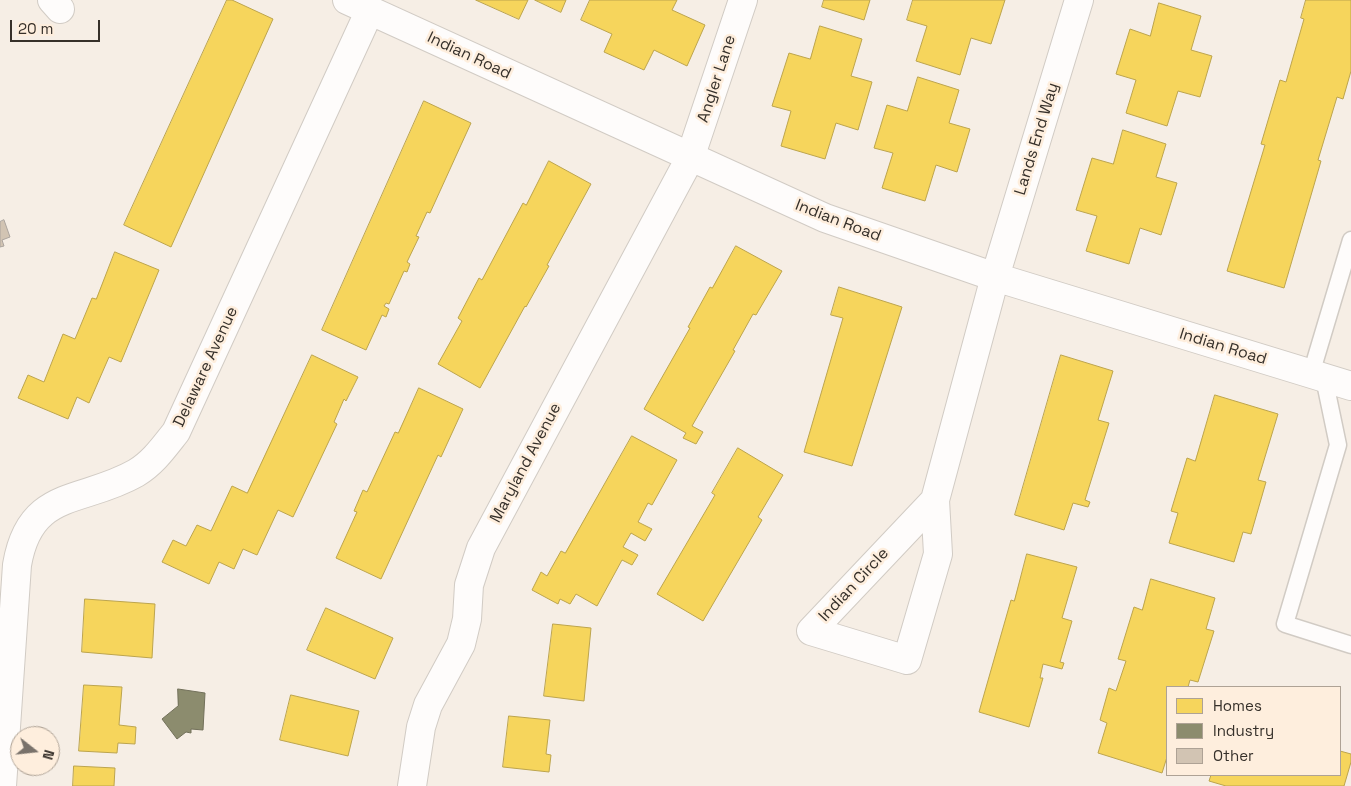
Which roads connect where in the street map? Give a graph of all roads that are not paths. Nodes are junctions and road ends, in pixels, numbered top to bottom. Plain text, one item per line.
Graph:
1 (743, 0) edge
2 (1079, 0) edge
3 (358, 5) edge
4 (690, 158) junction
5 (1351, 240) edge
6 (995, 277) junction
7 (1318, 376) junction
8 (1351, 386) edge
9 (935, 500) junction
10 (1351, 645) edge
11 (2, 786) edge
12 (412, 786) edge

1 - 4 street, Angler Lane
2 - 6 street, Lands End Way
3 - 4 street, Indian Road
3 - 11 street, Delaware Avenue
4 - 6 street, Indian Road
4 - 12 street, Maryland Avenue
5 - 7 lane
6 - 7 street, Indian Road
6 - 9 street, Indian Circle
7 - 8 street, Indian Road
7 - 10 lane
9 - 9 street, Indian Circle

